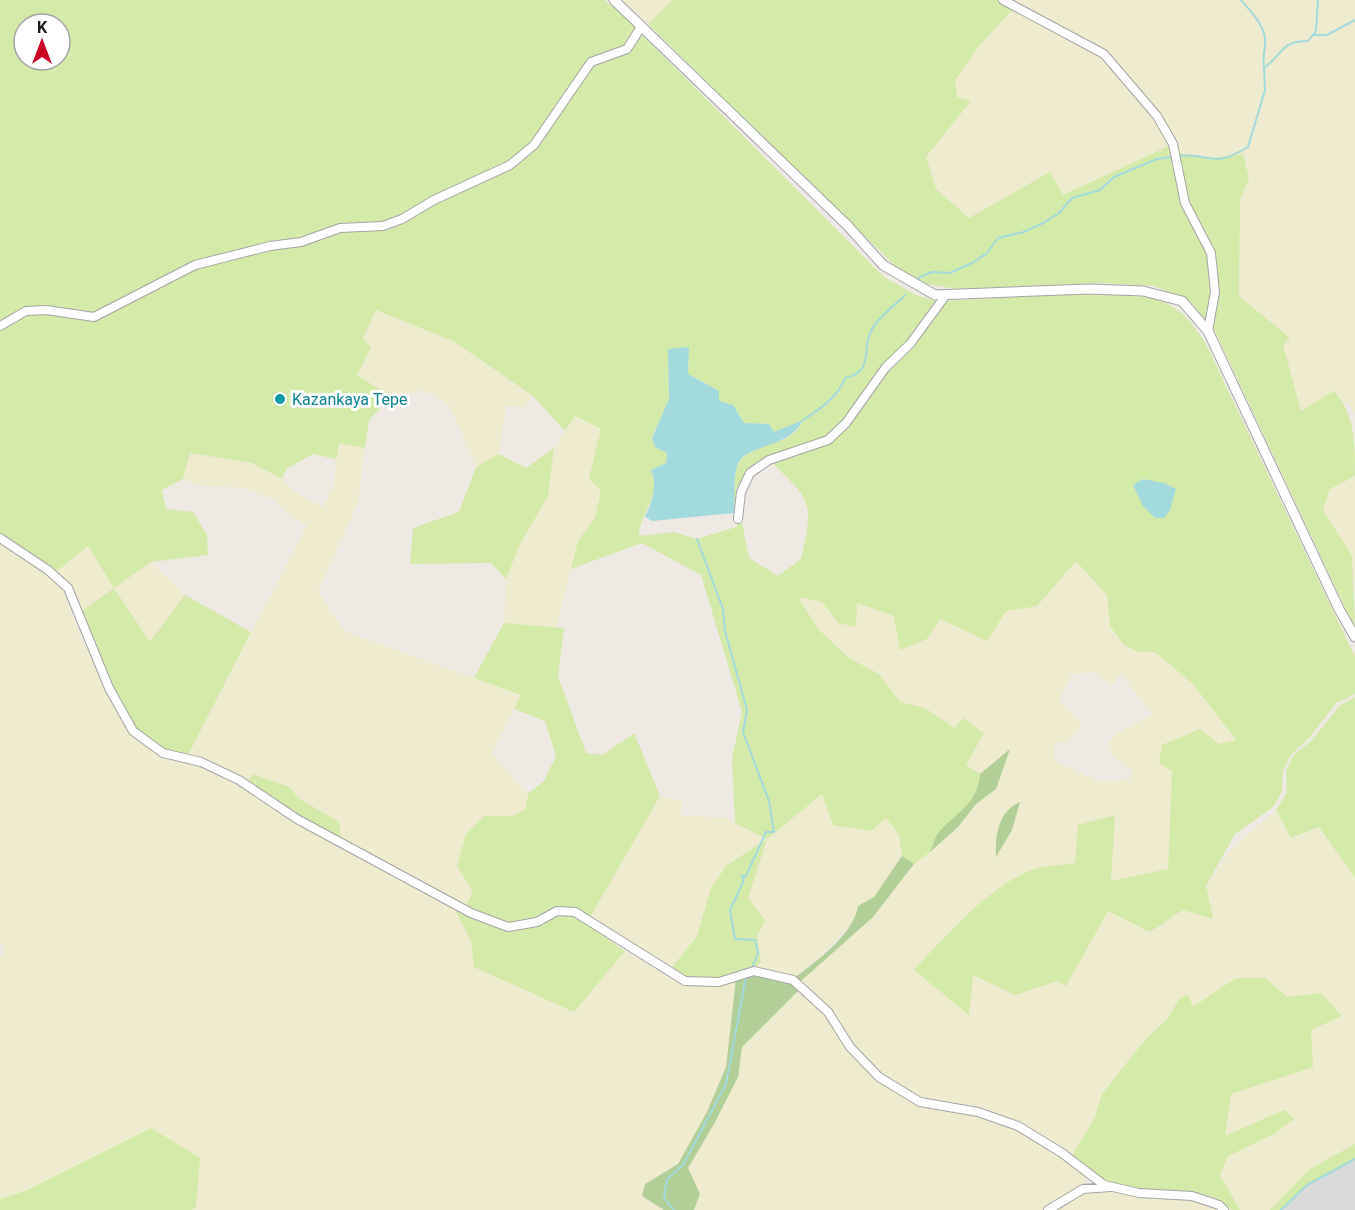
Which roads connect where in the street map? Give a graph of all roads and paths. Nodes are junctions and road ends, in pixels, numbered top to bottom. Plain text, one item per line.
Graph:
1 (614, 0) edge
2 (1003, 0) edge
3 (641, 27) junction
4 (945, 295) junction
5 (0, 326) edge
6 (1208, 331) junction
7 (738, 519) dead end
8 (0, 538) edge
9 (1355, 638) edge
10 (1111, 1186) junction
11 (1048, 1210) edge
12 (1224, 1210) edge

1 - 3 street
2 - 6 street
3 - 4 street
3 - 5 street
4 - 6 street
4 - 7 street
6 - 9 street
8 - 10 street
10 - 11 street
10 - 12 street

